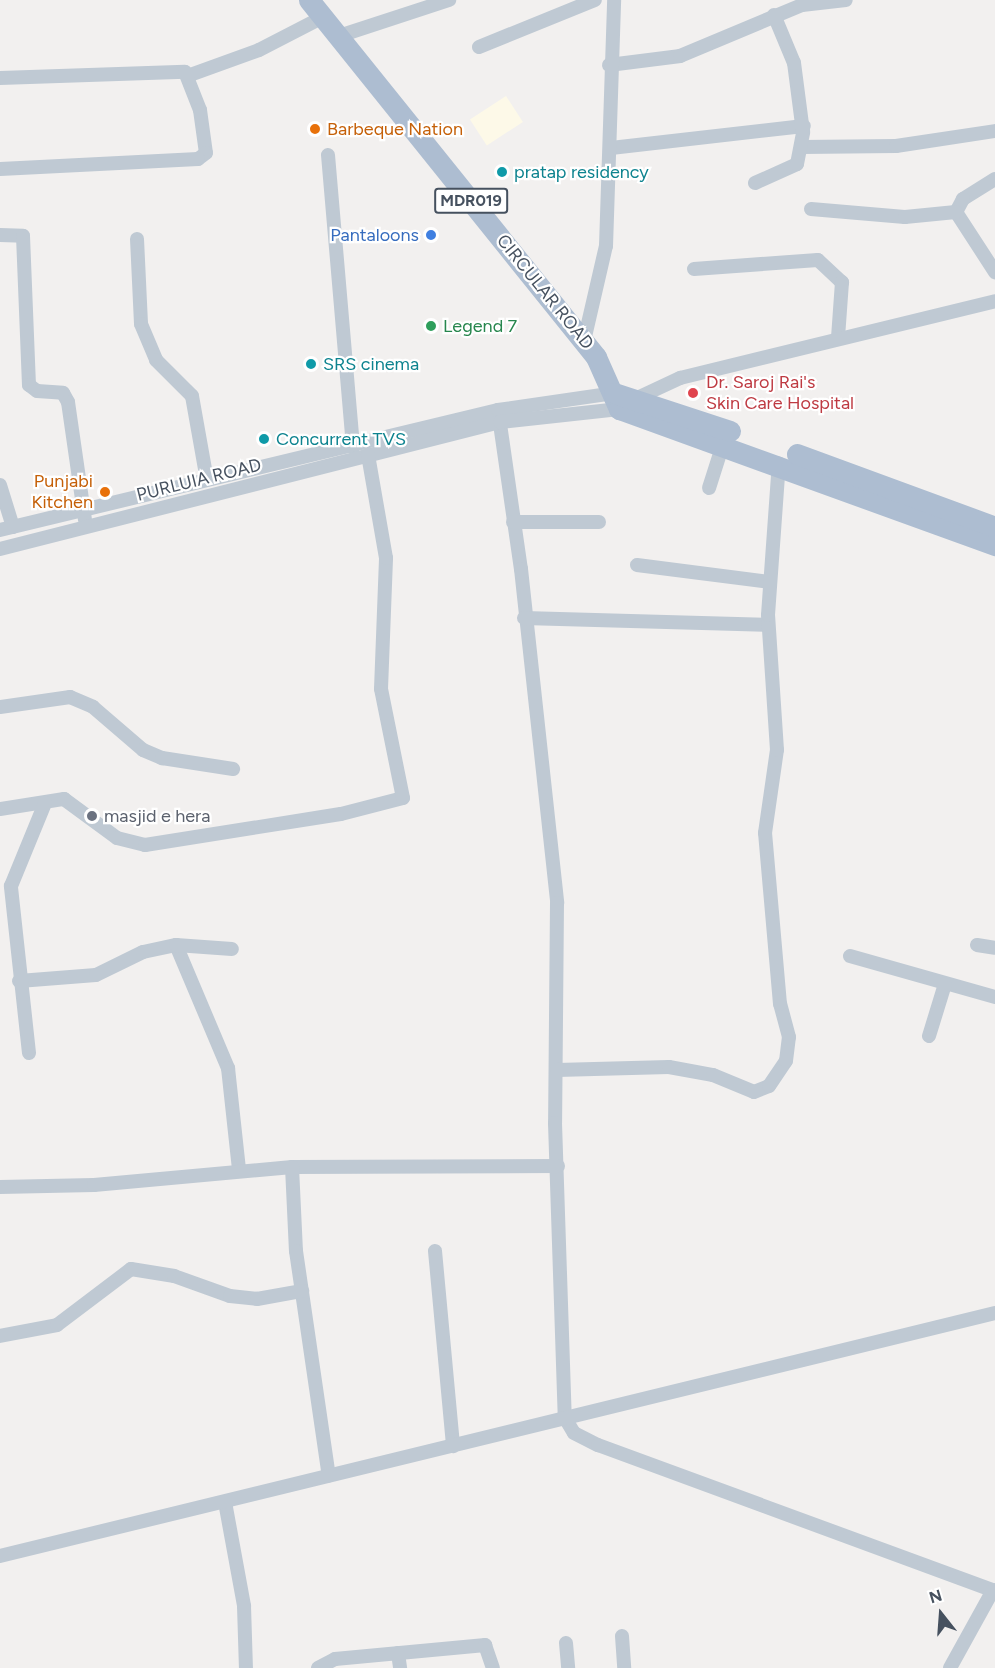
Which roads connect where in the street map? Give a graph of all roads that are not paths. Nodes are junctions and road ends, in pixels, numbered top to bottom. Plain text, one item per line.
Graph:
1 (309, 0) edge
2 (449, 0) edge
3 (595, 0) edge
4 (614, 0) edge
5 (846, 0) edge
6 (774, 15) junction
7 (323, 17) junction
8 (339, 36) junction
9 (478, 47) dead end
10 (609, 65) junction
11 (190, 75) junction
12 (0, 78) edge
13 (804, 126) junction
14 (995, 131) edge
15 (802, 147) junction
16 (611, 148) junction
17 (328, 155) dead end
18 (0, 169) edge
19 (995, 179) edge
20 (755, 183) dead end
21 (811, 209) dead end
22 (956, 212) junction
23 (0, 236) edge
24 (137, 239) dead end
25 (694, 269) dead end
26 (995, 272) edge
27 (995, 300) edge
28 (838, 338) junction
29 (584, 341) junction
30 (623, 401) junction
31 (499, 416) junction
32 (723, 444) junction
33 (353, 447) junction
34 (368, 455) junction
35 (779, 463) junction
36 (207, 480) junction
37 (0, 485) edge
38 (709, 488) dead end
39 (84, 512) junction
40 (513, 522) junction
41 (599, 522) dead end
42 (995, 527) edge
43 (6, 528) edge
44 (85, 528) junction
45 (995, 545) edge
46 (0, 549) edge
47 (637, 565) dead end
48 (769, 582) junction
49 (524, 618) junction
50 (768, 625) junction
51 (0, 707) edge
52 (233, 769) dead end
53 (45, 803) junction
54 (0, 809) edge
55 (176, 945) junction
56 (977, 945) dead end
57 (995, 948) edge
58 (232, 949) dead end
59 (850, 956) dead end
60 (19, 981) junction
61 (945, 984) junction
62 (995, 997) edge
63 (929, 1036) dead end
64 (29, 1053) dead end
65 (557, 1071) junction
66 (558, 1166) junction
67 (292, 1167) junction
68 (239, 1170) junction
69 (0, 1187) edge
70 (435, 1251) dead end
71 (302, 1291) junction
72 (995, 1313) edge
73 (0, 1336) edge
74 (565, 1418) junction
75 (453, 1446) junction
76 (329, 1476) junction
77 (225, 1502) junction
78 (0, 1556) edge
79 (994, 1591) edge
80 (622, 1636) dead end
81 (566, 1643) dead end
82 (398, 1653) junction
83 (325, 1666) edge
84 (246, 1668) edge
85 (400, 1668) edge
86 (493, 1668) edge
87 (568, 1668) edge
88 (624, 1668) edge
89 (950, 1668) edge

1 - 7 main road, CIRCULAR ROAD / MDR019
2 - 8 street
3 - 9 street
4 - 10 street
5 - 6 street
6 - 10 street
6 - 13 street
7 - 8 main road, CIRCULAR ROAD / MDR019
7 - 11 street
8 - 29 main road, CIRCULAR ROAD / MDR019
10 - 16 street
11 - 12 street
11 - 18 street
13 - 15 street
13 - 16 street
14 - 15 street
15 - 20 street
16 - 29 street
17 - 33 street
19 - 22 street
21 - 22 street
22 - 26 street
23 - 39 street
24 - 36 street
25 - 28 street
27 - 28 street, PURLUIA ROAD
28 - 30 street, PURLUIA ROAD
29 - 30 main road, CIRCULAR ROAD / MDR019
30 - 31 street, PURLUIA ROAD
30 - 32 main road
30 - 42 main road
31 - 33 street, PURLUIA ROAD
31 - 34 street, PURLUIA ROAD
31 - 40 street
32 - 35 main road
32 - 38 street
33 - 36 street, PURLUIA ROAD
34 - 44 street, PURLUIA ROAD
34 - 53 street
35 - 45 main road
35 - 48 street
36 - 39 street, PURLUIA ROAD
37 - 43 street
39 - 43 street, PURLUIA ROAD
39 - 44 street
40 - 41 street
40 - 49 street
44 - 46 street, PURLUIA ROAD
47 - 48 street
48 - 50 street
49 - 50 street
49 - 65 street
50 - 65 street
51 - 52 street
53 - 54 street
53 - 60 street
55 - 58 street
55 - 60 street
55 - 68 street
56 - 57 street
59 - 61 street
60 - 64 street
61 - 62 street
61 - 63 street
65 - 66 street
66 - 67 street
66 - 74 street
67 - 68 street
67 - 71 street
68 - 69 street
70 - 75 street
71 - 73 street
71 - 76 street
72 - 74 street
74 - 75 street
74 - 79 street
75 - 76 street
76 - 77 street
77 - 78 street
77 - 84 street
79 - 89 street
80 - 88 street
81 - 87 street
82 - 83 street
82 - 85 street
82 - 86 street

